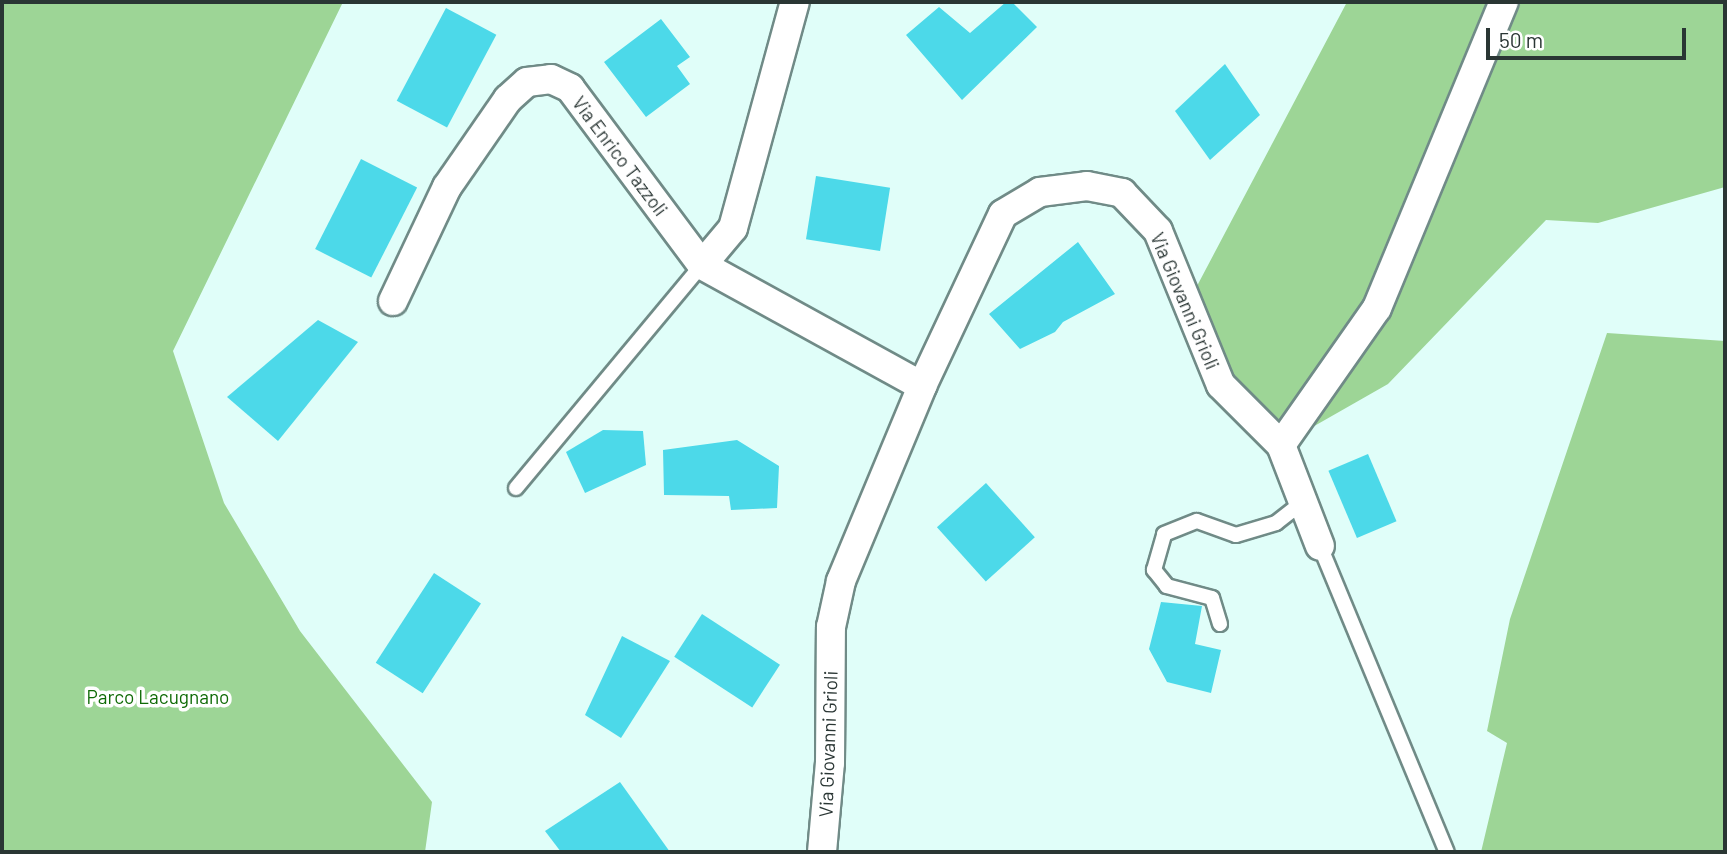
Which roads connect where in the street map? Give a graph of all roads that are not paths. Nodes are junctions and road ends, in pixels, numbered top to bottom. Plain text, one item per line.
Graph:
1 (795, 2) edge
2 (1504, 2) edge
3 (702, 265) junction
4 (393, 300) dead end
5 (922, 386) junction
6 (1281, 445) junction
7 (516, 488) dead end
8 (1303, 502) junction
9 (1320, 545) joint
10 (1220, 624) dead end
11 (822, 852) edge
12 (1447, 852) edge

1 - 3 street
2 - 6 street
3 - 4 street, Via Enrico Tazzoli
3 - 5 street, Via Enrico Tazzoli
3 - 7 lane
5 - 6 street, Via Giovanni Grioli
5 - 11 street, Via Giovanni Grioli
6 - 8 street
8 - 9 street
8 - 10 lane
9 - 12 lane

